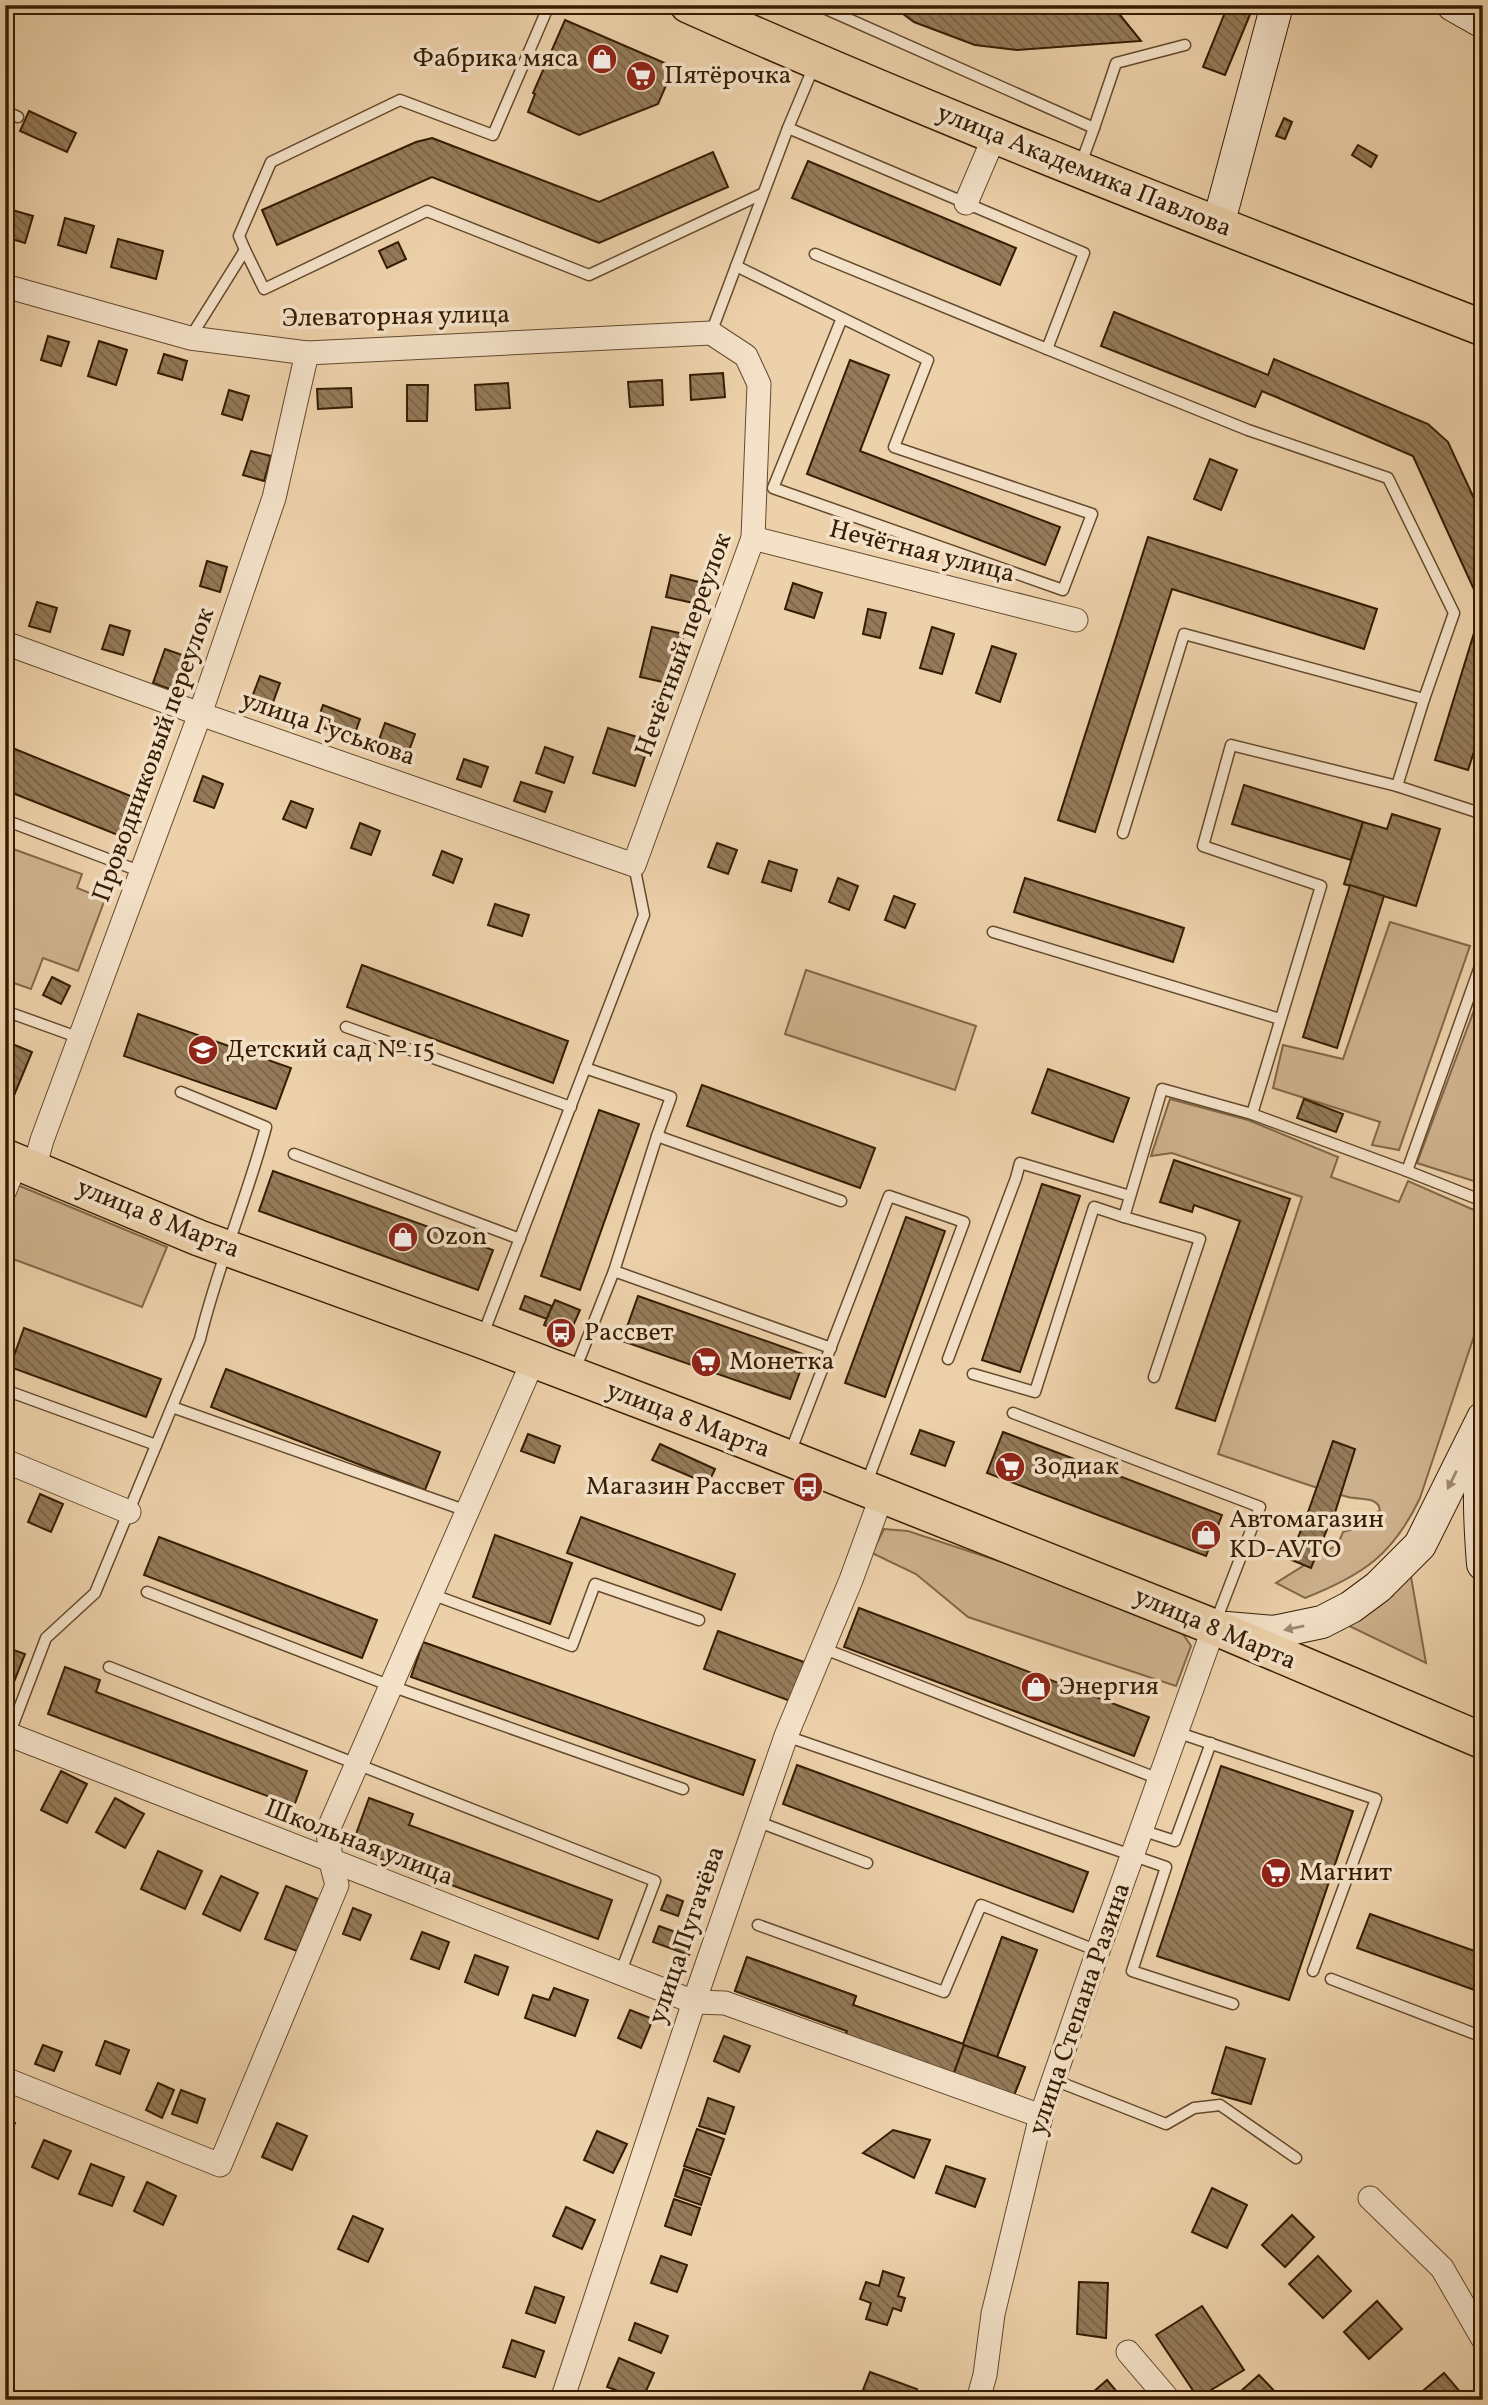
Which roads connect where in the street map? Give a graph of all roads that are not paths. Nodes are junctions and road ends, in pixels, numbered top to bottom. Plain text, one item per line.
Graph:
1 (549, 5) edge
2 (688, 5) edge
3 (817, 5) edge
4 (1277, 5) edge
5 (1453, 5) edge
6 (1483, 22) edge
7 (1185, 45) dead end
8 (816, 63) junction
9 (5, 111) edge
10 (18, 117) dead end
11 (788, 128) junction
12 (1094, 128) junction
13 (995, 135) junction
14 (1079, 169) junction
15 (762, 194) junction
16 (966, 203) junction
17 (1218, 225) junction
18 (245, 250) junction
19 (815, 254) dead end
20 (736, 266) junction
21 (5, 286) edge
22 (842, 318) junction
23 (1483, 328) edge
24 (711, 333) junction
25 (190, 338) junction
26 (1047, 349) junction
27 (307, 353) junction
28 (753, 538) junction
29 (1076, 620) dead end
30 (5, 643) edge
31 (1424, 699) junction
32 (200, 714) junction
33 (1397, 786) junction
34 (1483, 814) edge
35 (5, 820) edge
36 (1123, 833) dead end
37 (634, 865) junction
38 (142, 872) junction
39 (993, 932) dead end
40 (1483, 958) edge
41 (5, 1011) edge
42 (1280, 1019) junction
43 (346, 1027) dead end
44 (80, 1038) junction
45 (585, 1068) junction
46 (181, 1092) dead end
47 (570, 1107) junction
48 (1252, 1114) junction
49 (657, 1136) junction
50 (294, 1154) dead end
51 (15, 1170) edge
52 (1407, 1171) junction
53 (1130, 1196) junction
54 (1483, 1201) edge
55 (841, 1202) dead end
56 (1124, 1216) junction
57 (520, 1239) junction
58 (226, 1248) junction
59 (614, 1271) junction
60 (481, 1340) junction
61 (831, 1348) junction
62 (948, 1359) dead end
63 (533, 1361) junction
64 (974, 1374) dead end
65 (573, 1376) junction
66 (1154, 1377) dead end
67 (5, 1390) edge
68 (172, 1407) junction
69 (1013, 1413) dead end
70 (1483, 1419) edge
71 (156, 1445) junction
72 (1483, 1447) edge
73 (788, 1459) junction
74 (5, 1461) edge
75 (874, 1491) junction
76 (129, 1511) junction
77 (467, 1511) junction
78 (1483, 1564) edge
79 (147, 1592) dead end
80 (431, 1594) junction
81 (699, 1620) dead end
82 (1214, 1627) junction
83 (822, 1648) junction
84 (109, 1667) dead end
85 (391, 1686) junction
86 (1176, 1731) junction
87 (7, 1734) edge
88 (786, 1736) junction
89 (1483, 1741) edge
90 (1211, 1743) junction
91 (357, 1764) junction
92 (1159, 1779) junction
93 (683, 1789) dead end
94 (756, 1821) junction
95 (1141, 1830) junction
96 (1131, 1856) junction
97 (331, 1862) junction
98 (867, 1863) dead end
99 (758, 1925) dead end
100 (1098, 1951) junction
101 (1313, 1971) dead end
102 (620, 1974) junction
103 (1331, 1979) dead end
104 (694, 2002) junction
105 (1233, 2004) dead end
106 (1483, 2037) edge
107 (5, 2079) edge
108 (1054, 2080) junction
109 (1041, 2116) junction
110 (1296, 2158) dead end
111 (1370, 2198) dead end
112 (1483, 2339) edge
113 (1128, 2353) dead end
114 (562, 2400) edge
115 (978, 2400) edge
116 (1169, 2400) edge

1 - 18 lane
2 - 8 main road, улица Академика Павлова
3 - 12 lane
4 - 17 main road
5 - 6 main road
7 - 12 lane
8 - 11 lane
8 - 13 main road, улица Академика Павлова
9 - 10 lane
11 - 15 lane
11 - 16 lane
12 - 14 lane
13 - 14 main road, улица Академика Павлова
13 - 16 street
14 - 17 main road, улица Академика Павлова
15 - 18 lane
15 - 20 lane
16 - 26 lane
17 - 23 main road, улица Академика Павлова
18 - 25 lane
19 - 26 lane
20 - 22 lane
20 - 24 lane
21 - 25 street, Элеваторная улица
22 - 22 lane
24 - 27 street, Элеваторная улица
24 - 28 street, Нечётный переулок
25 - 27 street, Элеваторная улица
26 - 31 lane
27 - 32 street, Проводниковый переулок
28 - 29 street, Нечётная улица
28 - 37 street, Нечётный переулок
30 - 32 street, улица Гуськова
31 - 33 lane
31 - 36 lane
32 - 37 street, улица Гуськова
32 - 38 street, Проводниковый переулок
33 - 34 lane
33 - 42 lane
35 - 38 lane
37 - 45 lane
38 - 44 street, Проводниковый переулок
39 - 42 lane
40 - 52 lane
41 - 44 lane
42 - 48 lane
43 - 47 lane
44 - 51 street, Проводниковый переулок
45 - 47 lane
45 - 49 lane
46 - 58 lane
47 - 57 lane
48 - 52 lane
48 - 53 lane
49 - 55 lane
49 - 59 lane
50 - 57 lane
51 - 58 main road, улица 8 Марта
52 - 54 lane
53 - 56 lane
53 - 62 lane
56 - 64 lane
56 - 66 lane
57 - 60 lane
58 - 60 main road, улица 8 Марта
58 - 68 lane
59 - 61 lane
59 - 65 lane
60 - 63 main road, улица 8 Марта
61 - 73 lane
61 - 75 lane
63 - 65 main road, улица 8 Марта
63 - 77 street
65 - 73 main road, улица 8 Марта
67 - 71 lane
68 - 71 lane
68 - 77 lane
69 - 82 lane
70 -> 82 main road
71 - 76 lane
72 - 78 main road
73 - 75 main road, улица 8 Марта
74 - 76 street
75 - 82 main road, улица 8 Марта
75 - 83 street, улица Пугачёва
76 - 87 lane
77 - 80 street
79 - 85 lane
80 - 81 lane
80 - 85 street
82 - 86 street, улица Степана Разина
82 - 89 main road, улица 8 Марта
83 - 88 street, улица Пугачёва
83 - 92 lane
84 - 91 lane
85 - 91 street
85 - 93 lane
86 - 90 lane
86 - 92 street, улица Степана Разина
87 - 97 street, Школьная улица
88 - 94 street, улица Пугачёва
88 - 96 lane
90 - 95 lane
90 - 101 lane
91 - 97 street
91 - 102 lane
92 - 95 street, улица Степана Разина
94 - 98 lane
94 - 104 street, улица Пугачёва
95 - 96 street, улица Степана Разина
96 - 100 street, улица Степана Разина
96 - 105 lane
97 - 102 street, Школьная улица
97 - 107 street
99 - 100 lane
100 - 108 street, улица Степана Разина
102 - 104 street, Школьная улица
103 - 106 lane
104 - 109 street, Школьная улица
104 - 114 street, улица Пугачёва
108 - 109 street, улица Степана Разина
108 - 110 lane
109 - 115 street, улица Степана Разина
111 - 112 street
113 - 116 street

